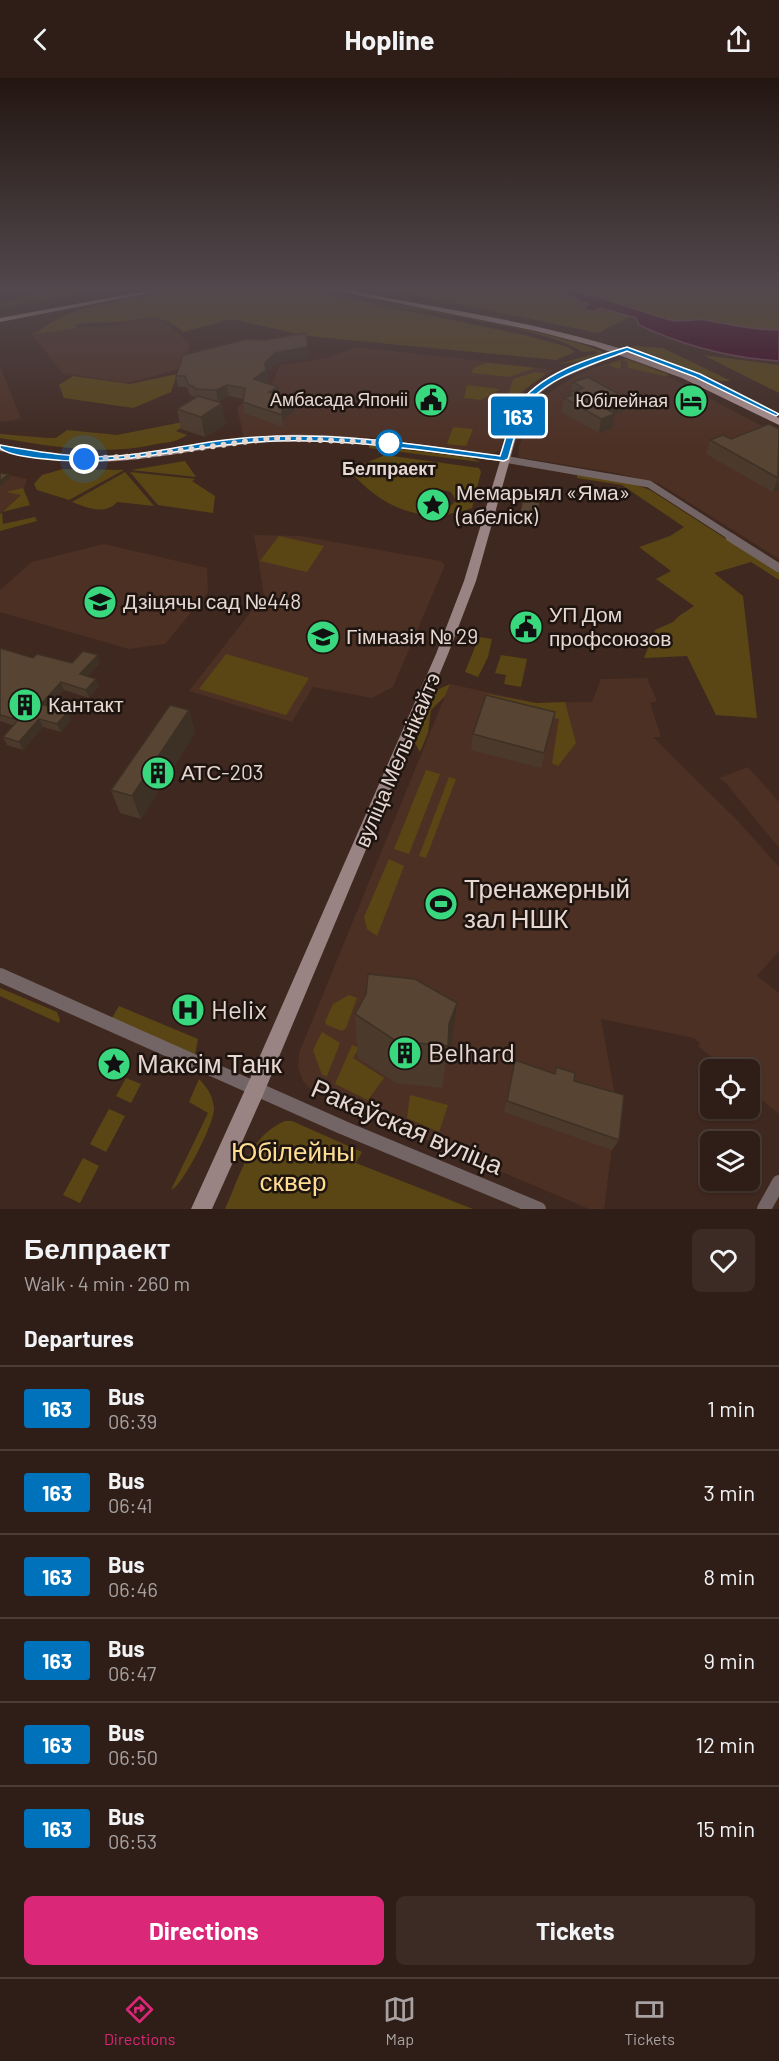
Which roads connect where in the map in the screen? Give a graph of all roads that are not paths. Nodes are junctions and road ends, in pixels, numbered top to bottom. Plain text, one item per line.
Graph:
1 (598, 344) edge
2 (605, 344) edge
3 (624, 350) junction
4 (779, 414) edge
5 (779, 422) edge
6 (0, 448) edge
7 (504, 459) junction
8 (779, 568) edge
9 (0, 975) edge
10 (256, 1088) junction
11 (779, 1182) edge
12 (201, 1209) edge
13 (539, 1209) edge
14 (764, 1209) edge

1 - 3 main road
2 - 3 main road
3 - 4 main road
3 - 5 main road
3 - 7 main road, вуліца Мельнікайтэ
6 - 7 main road
7 - 8 street
7 - 10 main road, вуліца Мельнікайтэ
9 - 10 street, Ракаўская вуліца
10 - 12 main road, вуліца Мельнікайтэ
10 - 13 street, Ракаўская вуліца
11 - 14 street

